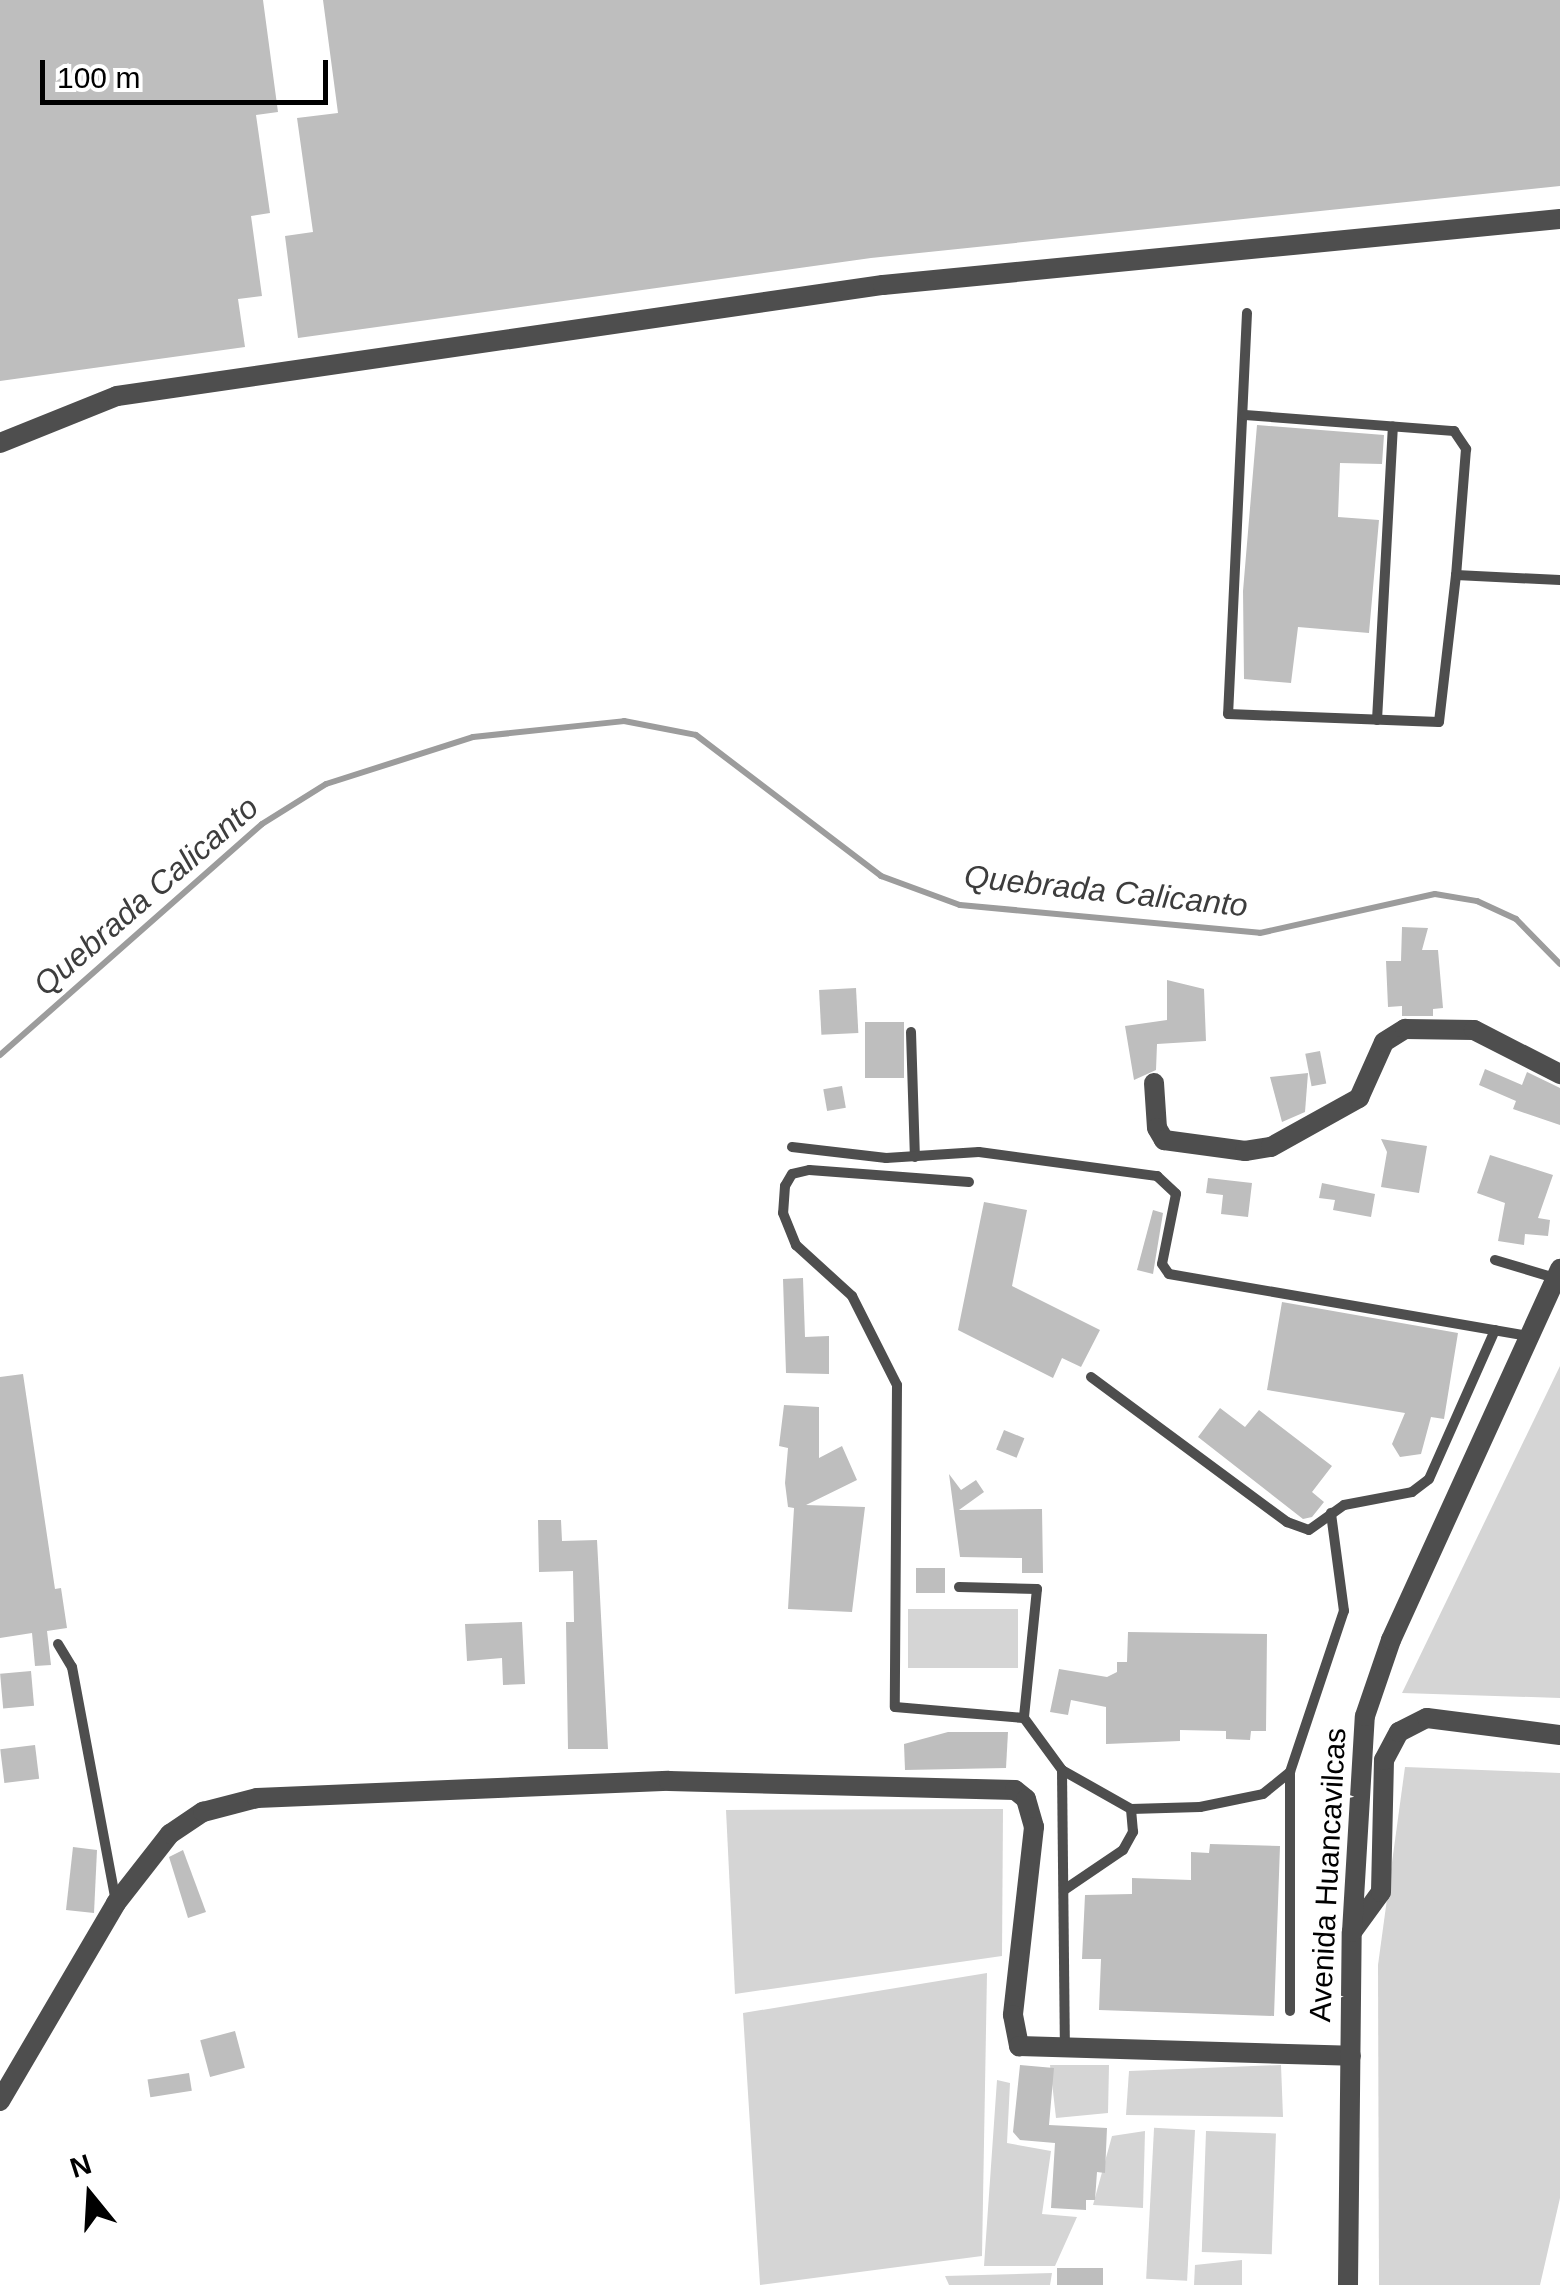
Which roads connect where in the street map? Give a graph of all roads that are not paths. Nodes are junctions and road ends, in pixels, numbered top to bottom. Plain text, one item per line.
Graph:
1 (1560, 219) edge
2 (1247, 313) dead end
3 (1245, 414) junction
4 (1394, 426) junction
5 (0, 443) edge
6 (1456, 575) junction
7 (1560, 580) edge
8 (1377, 720) junction
9 (911, 1032) dead end
10 (1560, 1074) edge
11 (1154, 1083) dead end
12 (792, 1147) dead end
13 (915, 1157) junction
14 (969, 1182) dead end
15 (1495, 1260) dead end
16 (1558, 1274) edge
17 (1495, 1330) junction
18 (1530, 1336) junction
19 (1091, 1377) dead end
20 (1331, 1513) junction
21 (959, 1587) dead end
22 (58, 1644) dead end
23 (1024, 1718) junction
24 (1560, 1735) edge
25 (1062, 1770) junction
26 (1290, 1772) junction
27 (1131, 1809) junction
28 (1064, 1890) junction
29 (116, 1902) junction
30 (1352, 1932) junction
31 (1290, 2011) dead end
32 (1065, 2050) junction
33 (1351, 2056) junction
34 (0, 2102) edge
35 (1348, 2285) edge

1 - 5 street
2 - 3 lane
3 - 4 lane
3 - 8 lane
4 - 6 lane
4 - 8 lane
6 - 7 lane
6 - 8 lane
9 - 13 lane
10 - 11 street
12 - 13 lane
13 - 17 lane
14 - 23 lane
15 - 16 lane
16 - 18 street, Avenida Huancavilcas
17 - 18 lane
17 - 20 lane
18 - 30 street, Avenida Huancavilcas
19 - 20 lane
20 - 26 lane
21 - 23 lane
22 - 29 lane
23 - 25 lane
24 - 30 street
25 - 27 lane
25 - 28 lane
26 - 27 lane
26 - 31 lane
27 - 28 lane
28 - 32 lane
29 - 32 street
29 - 34 street
30 - 33 street, Avenida Huancavilcas
32 - 33 street
33 - 35 street, Avenida Huancavilcas

